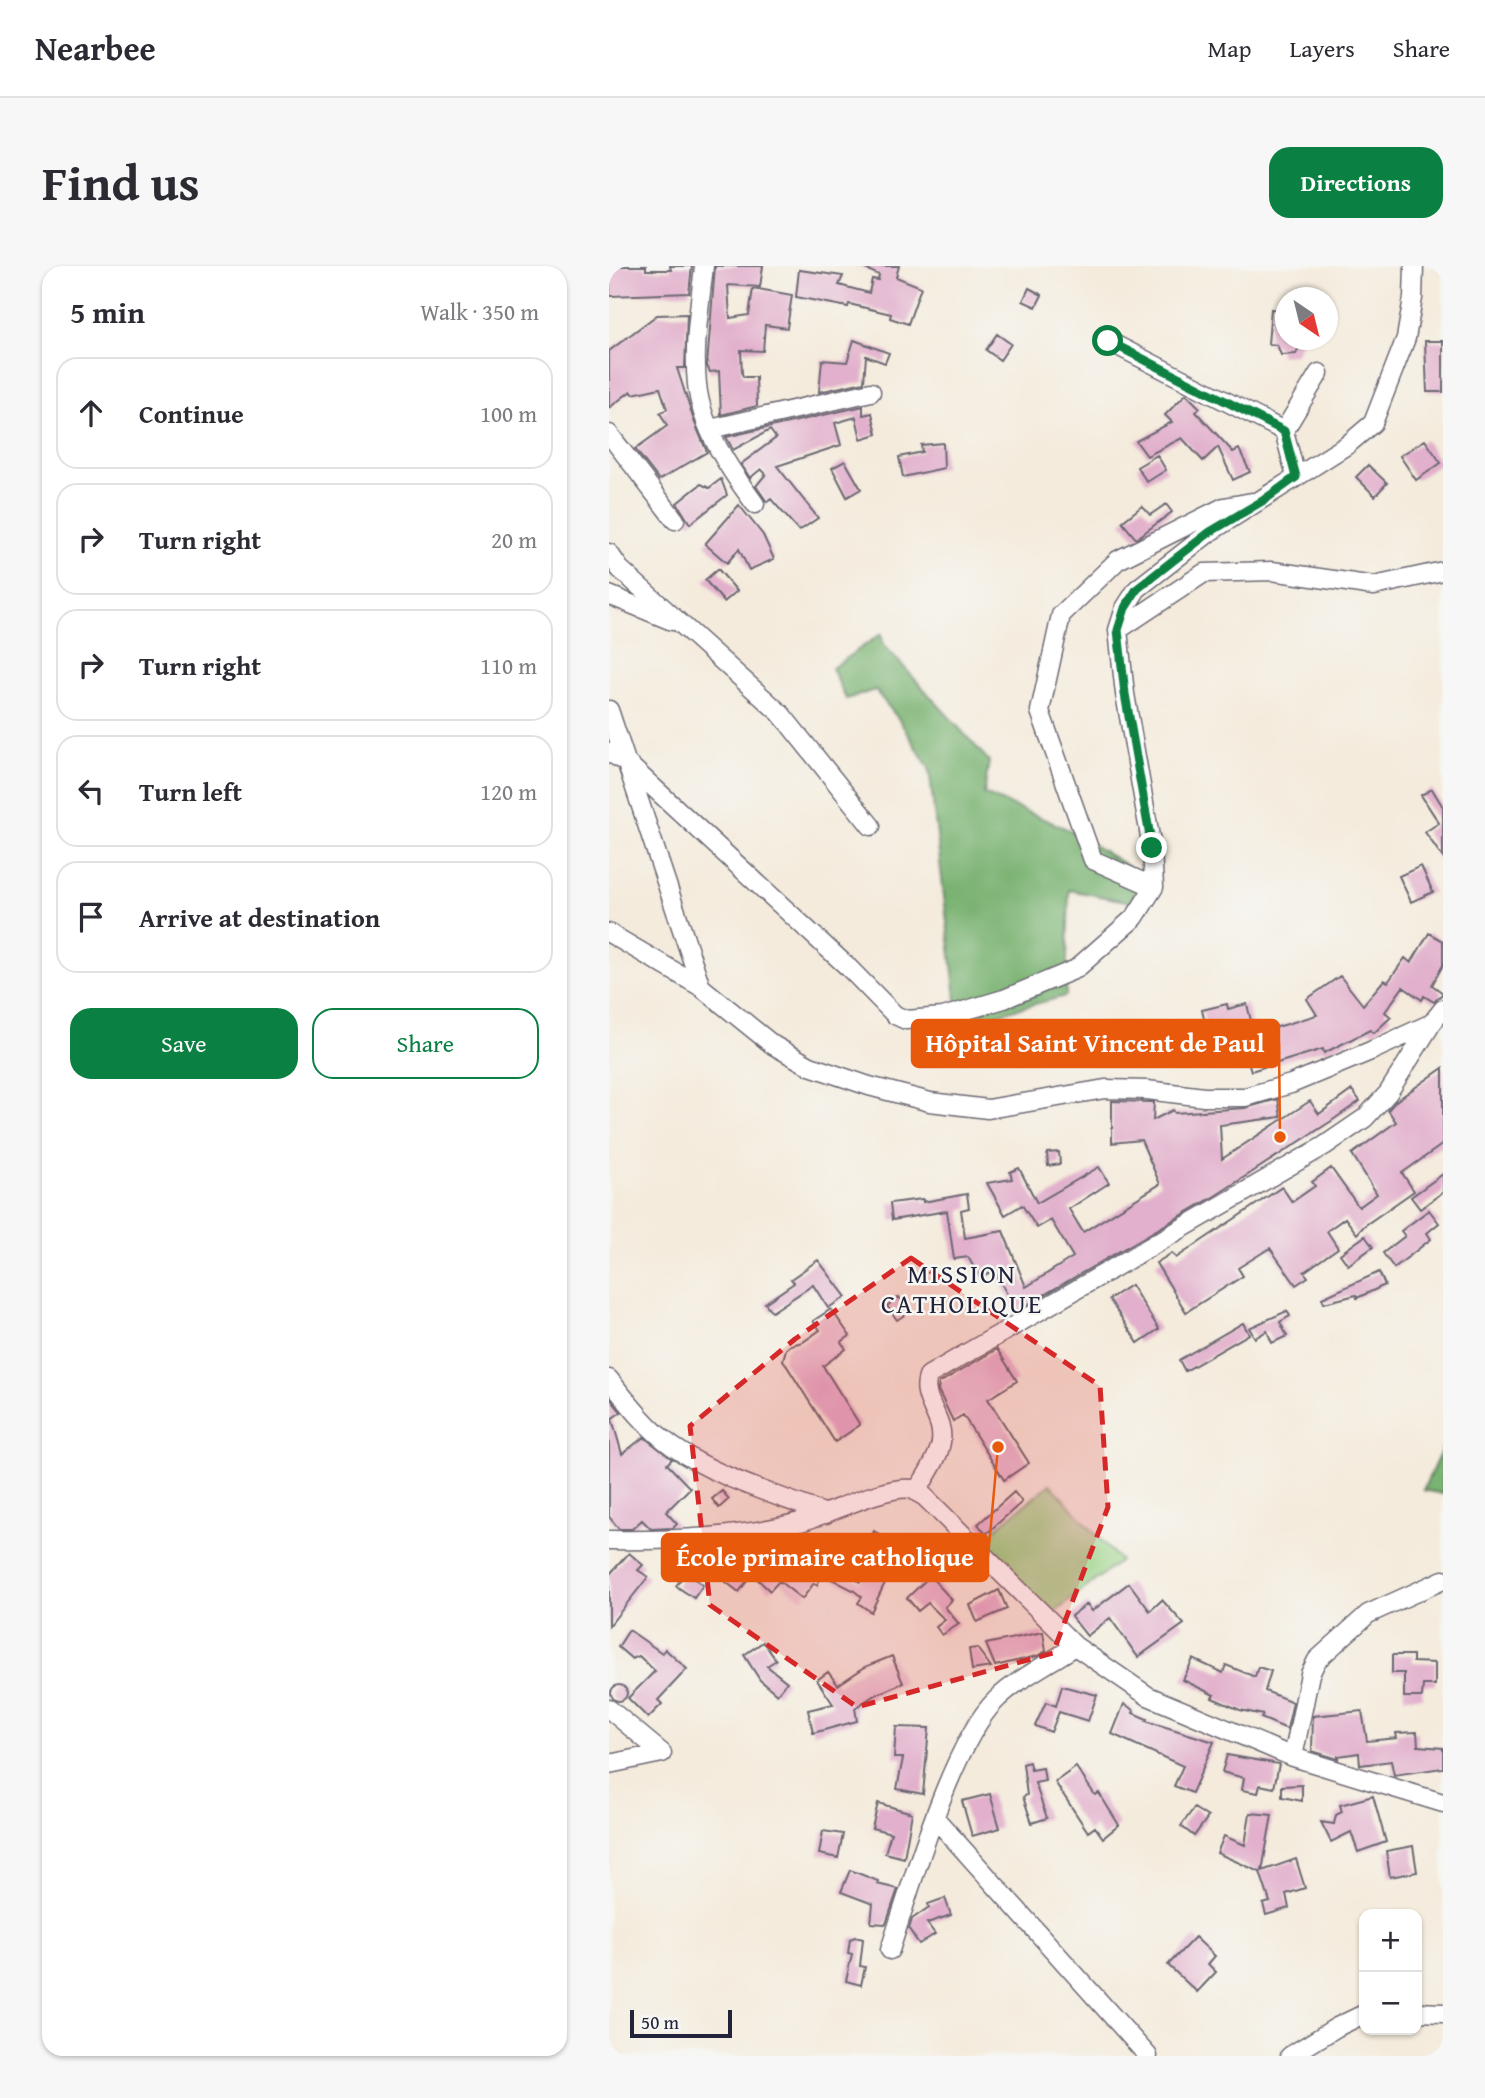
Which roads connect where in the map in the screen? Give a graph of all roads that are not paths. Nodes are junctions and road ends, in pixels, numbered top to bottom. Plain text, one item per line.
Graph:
1 (703, 266) edge
2 (1414, 266) edge
3 (1108, 341) dead end
4 (1319, 373) dead end
5 (871, 392) dead end
6 (710, 429) junction
7 (1284, 431) junction
8 (609, 434) edge
9 (1296, 477) junction
10 (1264, 500) junction
11 (755, 505) dead end
12 (675, 520) dead end
13 (609, 553) edge
14 (1443, 571) edge
15 (609, 595) edge
16 (685, 626) junction
17 (1118, 630) junction
18 (609, 710) edge
19 (609, 752) edge
20 (627, 763) junction
21 (871, 826) dead end
22 (1154, 887) junction
23 (609, 933) edge
24 (701, 987) junction
25 (1438, 1016) edge
26 (609, 1379) edge
27 (917, 1491) junction
28 (825, 1514) junction
29 (609, 1541) edge
30 (1443, 1580) edge
31 (1075, 1646) junction
32 (609, 1709) edge
33 (1293, 1757) junction
34 (609, 1764) edge
35 (1443, 1803) edge
36 (935, 1818) junction
37 (890, 1950) dead end
38 (1422, 2012) edge
39 (1443, 2013) edge
40 (1359, 2016) edge
41 (1148, 2056) edge
42 (1290, 2056) edge

1 - 6 street
2 - 9 street
3 - 7 street
4 - 7 street
5 - 6 street
6 - 11 street
7 - 9 street
8 - 12 street
9 - 10 street
10 - 17 street
10 - 22 street
13 - 16 street
14 - 17 street
15 - 16 street
16 - 21 street
17 - 22 street
18 - 20 street
19 - 20 street
20 - 22 street
20 - 24 street
23 - 24 street
24 - 25 street
25 - 27 street
26 - 28 street
27 - 28 street
27 - 31 street
28 - 29 street
30 - 33 street
31 - 33 street
31 - 36 street
32 - 34 street
33 - 35 street
36 - 37 street
36 - 41 street
38 - 39 street
40 - 42 street

